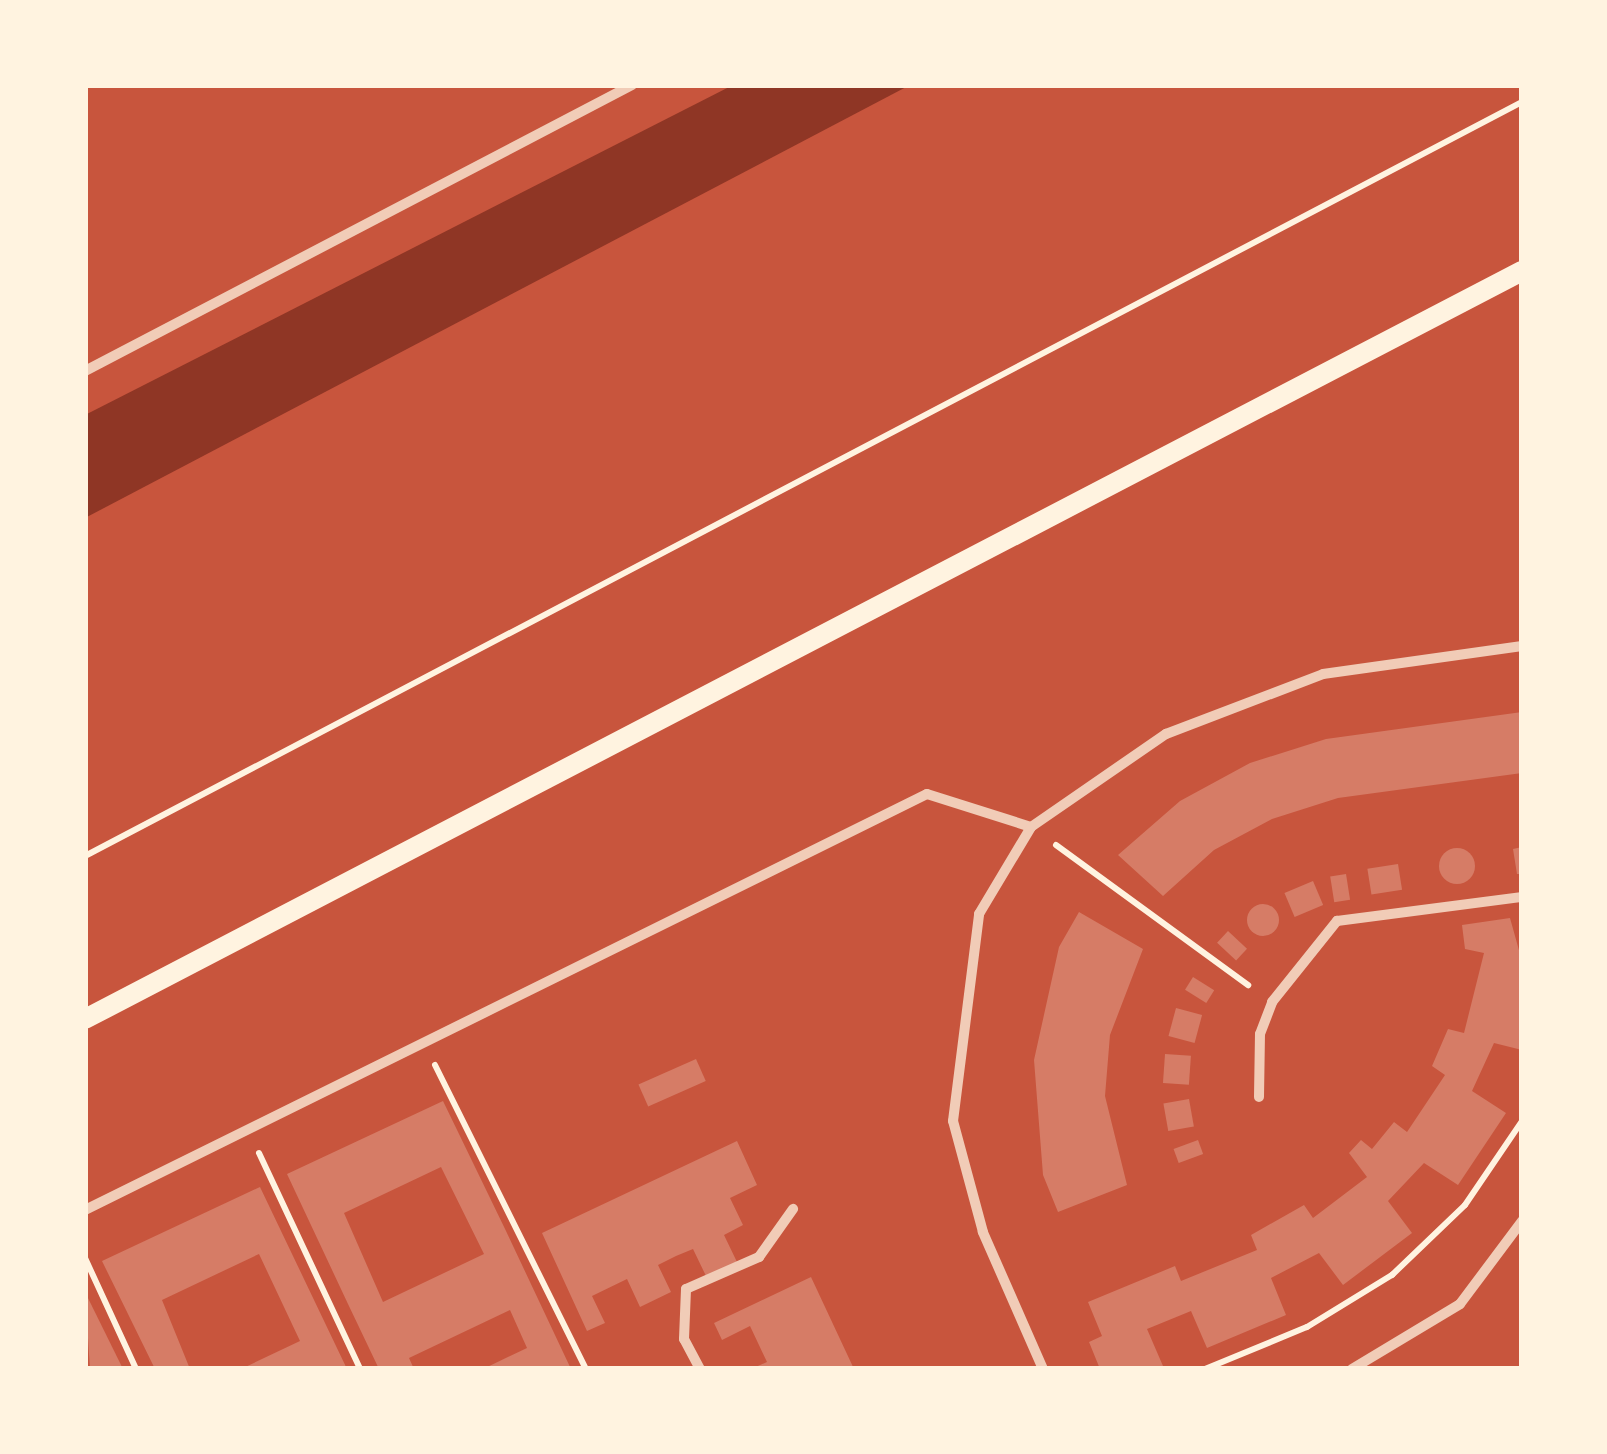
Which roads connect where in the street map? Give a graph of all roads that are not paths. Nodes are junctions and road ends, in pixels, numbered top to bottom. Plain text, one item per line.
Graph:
1 (632, 85) edge
2 (1522, 271) edge
3 (85, 372) edge
4 (1522, 646) edge
5 (1031, 827) junction
6 (1522, 898) edge
7 (85, 1019) edge
8 (1259, 1097) dead end
9 (793, 1209) dead end
10 (85, 1210) edge
11 (1522, 1221) edge
12 (700, 1369) edge
13 (1043, 1369) edge
14 (1352, 1369) edge

1 - 3 street
2 - 7 main road
4 - 5 street
5 - 10 street
5 - 13 street
6 - 8 street
9 - 12 street
11 - 14 street

